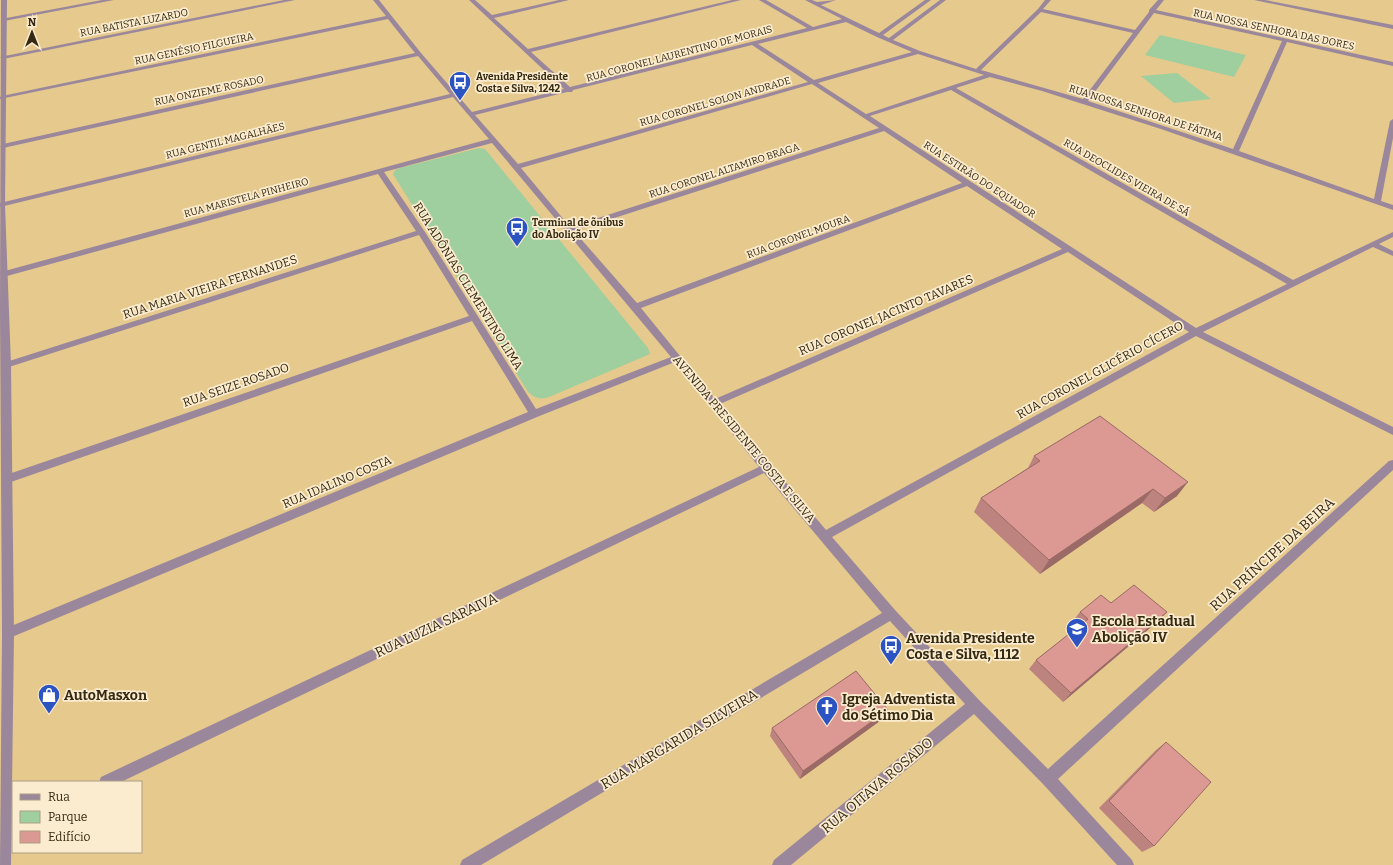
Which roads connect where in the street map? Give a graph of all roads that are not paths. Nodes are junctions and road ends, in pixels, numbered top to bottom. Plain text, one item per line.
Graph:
1 (4, 0) edge
2 (111, 0) edge
3 (292, 0) edge
4 (378, 0) edge
5 (472, 0) edge
6 (566, 0) edge
7 (706, 0) edge
8 (738, 0) edge
9 (762, 0) edge
10 (808, 0) edge
11 (832, 0) edge
12 (928, 0) edge
13 (943, 0) edge
14 (1048, 0) edge
15 (1161, 0) edge
16 (1257, 0) edge
17 (817, 4) junction
18 (715, 6) junction
19 (1040, 10) junction
20 (1151, 11) junction
21 (389, 17) junction
22 (491, 17) junction
23 (2, 19) edge
24 (846, 20) junction
25 (1393, 27) edge
26 (811, 28) junction
27 (1136, 32) junction
28 (879, 36) junction
29 (890, 40) junction
30 (1285, 40) junction
31 (754, 43) junction
32 (526, 51) junction
33 (918, 52) junction
34 (419, 54) junction
35 (3, 56) junction
36 (1393, 64) edge
37 (977, 71) junction
38 (990, 76) junction
39 (815, 83) junction
40 (952, 88) junction
41 (570, 90) junction
42 (453, 95) junction
43 (2, 98) junction
44 (1084, 102) junction
45 (471, 114) junction
46 (865, 116) junction
47 (1393, 121) edge
48 (884, 129) junction
49 (494, 140) junction
50 (2, 148) edge
51 (1235, 151) junction
52 (517, 167) junction
53 (380, 171) junction
54 (968, 183) junction
55 (1377, 202) junction
56 (1, 205) edge
57 (1393, 208) edge
58 (570, 230) junction
59 (421, 232) junction
60 (1393, 234) edge
61 (1373, 244) junction
62 (1068, 249) junction
63 (1393, 254) edge
64 (1, 263) edge
65 (4, 274) junction
66 (1292, 283) junction
67 (635, 307) junction
68 (474, 317) junction
69 (1196, 332) junction
70 (677, 358) junction
71 (6, 365) junction
72 (714, 402) junction
73 (534, 414) junction
74 (1393, 431) edge
75 (1393, 464) edge
76 (766, 468) junction
77 (7, 479) junction
78 (825, 536) junction
79 (891, 614) junction
80 (8, 633) junction
81 (974, 705) junction
82 (1048, 779) junction
83 (108, 781) edge
84 (6, 831) edge
85 (788, 862) edge
86 (4, 865) edge
87 (467, 865) edge
88 (1127, 865) edge

1 - 23 street
2 - 23 street
3 - 35 street, RUA BATISTA LUZARDO
4 - 21 street, AVENIDA PRESIDENTE COSTA E SILVA
5 - 22 street
6 - 22 street
7 - 18 street
8 - 18 street
9 - 26 street
10 - 17 street, RUA NOSSA SENHORA DE FÁTIMA
11 - 17 street
12 - 28 street
13 - 29 street
14 - 19 street
15 - 20 street
16 - 25 street
17 - 24 street, RUA NOSSA SENHORA DE FÁTIMA
18 - 32 street
19 - 27 street
19 - 37 street
20 - 27 street
20 - 30 street, RUA NOSSA SENHORA DAS DORES
21 - 34 street, AVENIDA PRESIDENTE COSTA E SILVA
21 - 43 street, RUA GENÉSIO FILGUEIRA
22 - 32 street
23 - 35 street
24 - 26 street, RUA CORONEL LAURENTINO DE MORAIS
24 - 28 street, RUA NOSSA SENHORA DE FÁTIMA
26 - 31 street, RUA CORONEL LAURENTINO DE MORAIS
27 - 44 street
28 - 29 street, RUA NOSSA SENHORA DE FÁTIMA
29 - 33 street, RUA NOSSA SENHORA DE FÁTIMA
30 - 36 street, RUA NOSSA SENHORA DAS DORES
30 - 51 street
31 - 39 street, RUA ESTIRÃO DO EQUADOR
31 - 41 street, RUA CORONEL LAURENTINO DE MORAIS
32 - 41 street
33 - 37 street, RUA NOSSA SENHORA DE FÁTIMA
33 - 39 street, RUA CORONEL SOLON ANDRADE
34 - 42 street, AVENIDA PRESIDENTE COSTA E SILVA
34 - 50 street, RUA ONZIEME ROSADO
35 - 43 street
37 - 38 street, RUA NOSSA SENHORA DE FÁTIMA
38 - 40 street
38 - 44 street, RUA NOSSA SENHORA DE FÁTIMA
39 - 46 street, RUA ESTIRÃO DO EQUADOR
39 - 52 street, RUA CORONEL SOLON ANDRADE
40 - 46 street
40 - 66 street, RUA DEOCLIDES VIEIRA DE SÁ
41 - 45 street, RUA CORONEL LAURENTINO DE MORAIS
42 - 45 street, AVENIDA PRESIDENTE COSTA E SILVA
42 - 56 street, RUA GENTIL MAGALHÃES
43 - 50 street
44 - 51 street, RUA NOSSA SENHORA DE FÁTIMA
45 - 49 street, AVENIDA PRESIDENTE COSTA E SILVA
46 - 48 street, RUA ESTIRÃO DO EQUADOR
47 - 55 street
48 - 54 street, RUA ESTIRÃO DO EQUADOR
48 - 58 street, RUA CORONEL ALTAMIRO BRAGA
49 - 52 street, AVENIDA PRESIDENTE COSTA E SILVA
49 - 53 street, RUA MARISTELA PINHEIRO
50 - 56 street
51 - 55 street, RUA NOSSA SENHORA DE FÁTIMA
52 - 58 street, AVENIDA PRESIDENTE COSTA E SILVA
53 - 59 street, RUA ADÔNIAS CLEMENTINO LIMA
53 - 65 street, RUA MARISTELA PINHEIRO
54 - 62 street, RUA ESTIRÃO DO EQUADOR
54 - 67 street, RUA CORONEL MOURA
55 - 57 street, RUA NOSSA SENHORA DE FÁTIMA
56 - 64 street
58 - 67 street, AVENIDA PRESIDENTE COSTA E SILVA
59 - 68 street, RUA ADÔNIAS CLEMENTINO LIMA
59 - 71 street, RUA MARIA VIEIRA FERNANDES
60 - 61 street, RUA CORONEL GLICÉRIO CÍCERO
61 - 63 street
61 - 66 street, RUA CORONEL GLICÉRIO CÍCERO
62 - 69 street, RUA ESTIRÃO DO EQUADOR
62 - 72 street, RUA CORONEL JACINTO TAVARES
64 - 65 street
65 - 71 street
66 - 69 street, RUA CORONEL GLICÉRIO CÍCERO
67 - 70 street, AVENIDA PRESIDENTE COSTA E SILVA
68 - 73 street, RUA ADÔNIAS CLEMENTINO LIMA
68 - 77 street, RUA SEIZE ROSADO
69 - 74 street, RUA ESTIRÃO DO EQUADOR
69 - 78 street, RUA CORONEL GLICÉRIO CÍCERO
70 - 72 street, AVENIDA PRESIDENTE COSTA E SILVA
70 - 73 street, RUA IDALINO COSTA
71 - 77 street
72 - 76 street, AVENIDA PRESIDENTE COSTA E SILVA
73 - 80 street, RUA IDALINO COSTA
75 - 82 street, RUA PRÍNCIPE DA BEIRA
76 - 78 street, AVENIDA PRESIDENTE COSTA E SILVA
76 - 83 street, RUA LUZIA SARAIVA
77 - 80 street
78 - 79 street, AVENIDA PRESIDENTE COSTA E SILVA
79 - 81 street, AVENIDA PRESIDENTE COSTA E SILVA
79 - 87 street, RUA MARGARIDA SILVEIRA
80 - 84 street
81 - 82 street, AVENIDA PRESIDENTE COSTA E SILVA
81 - 85 street, RUA OITAVA ROSADO
82 - 88 street, AVENIDA PRESIDENTE COSTA E SILVA
84 - 86 street

